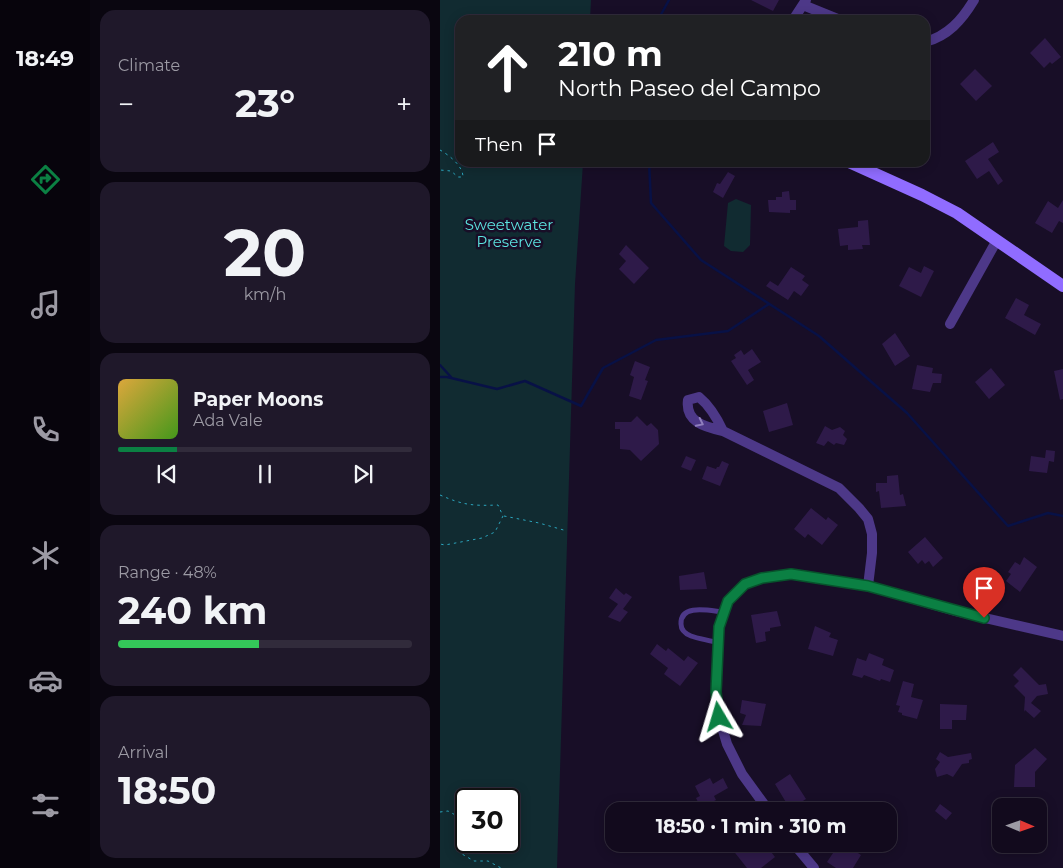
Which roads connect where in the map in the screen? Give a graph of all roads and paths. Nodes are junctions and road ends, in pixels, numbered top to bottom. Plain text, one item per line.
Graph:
1 (974, 0) edge
2 (805, 3) edge
3 (797, 15) edge
4 (830, 15) edge
5 (930, 40) edge
6 (440, 150) edge
7 (455, 163) edge
8 (459, 167) edge
9 (860, 167) edge
10 (440, 170) edge
11 (997, 240) junction
12 (1063, 286) edge
13 (950, 324) dead end
14 (723, 431) dead end
15 (440, 495) edge
16 (503, 516) junction
17 (567, 531) dead end
18 (440, 544) edge
19 (868, 586) junction
20 (724, 612) junction
21 (1063, 636) edge
22 (718, 642) junction
23 (762, 802) edge
24 (440, 812) edge
25 (801, 852) edge
26 (502, 868) edge
27 (814, 868) edge

1 - 5 street
2 - 3 street
2 - 4 street
6 - 7 path
8 - 10 path
9 - 11 street
11 - 12 street
11 - 13 street
14 - 19 street
15 - 16 path
16 - 17 path
16 - 18 path
19 - 20 street
19 - 21 street
20 - 22 street
20 - 22 lane
22 - 23 street
24 - 26 path
25 - 27 street

